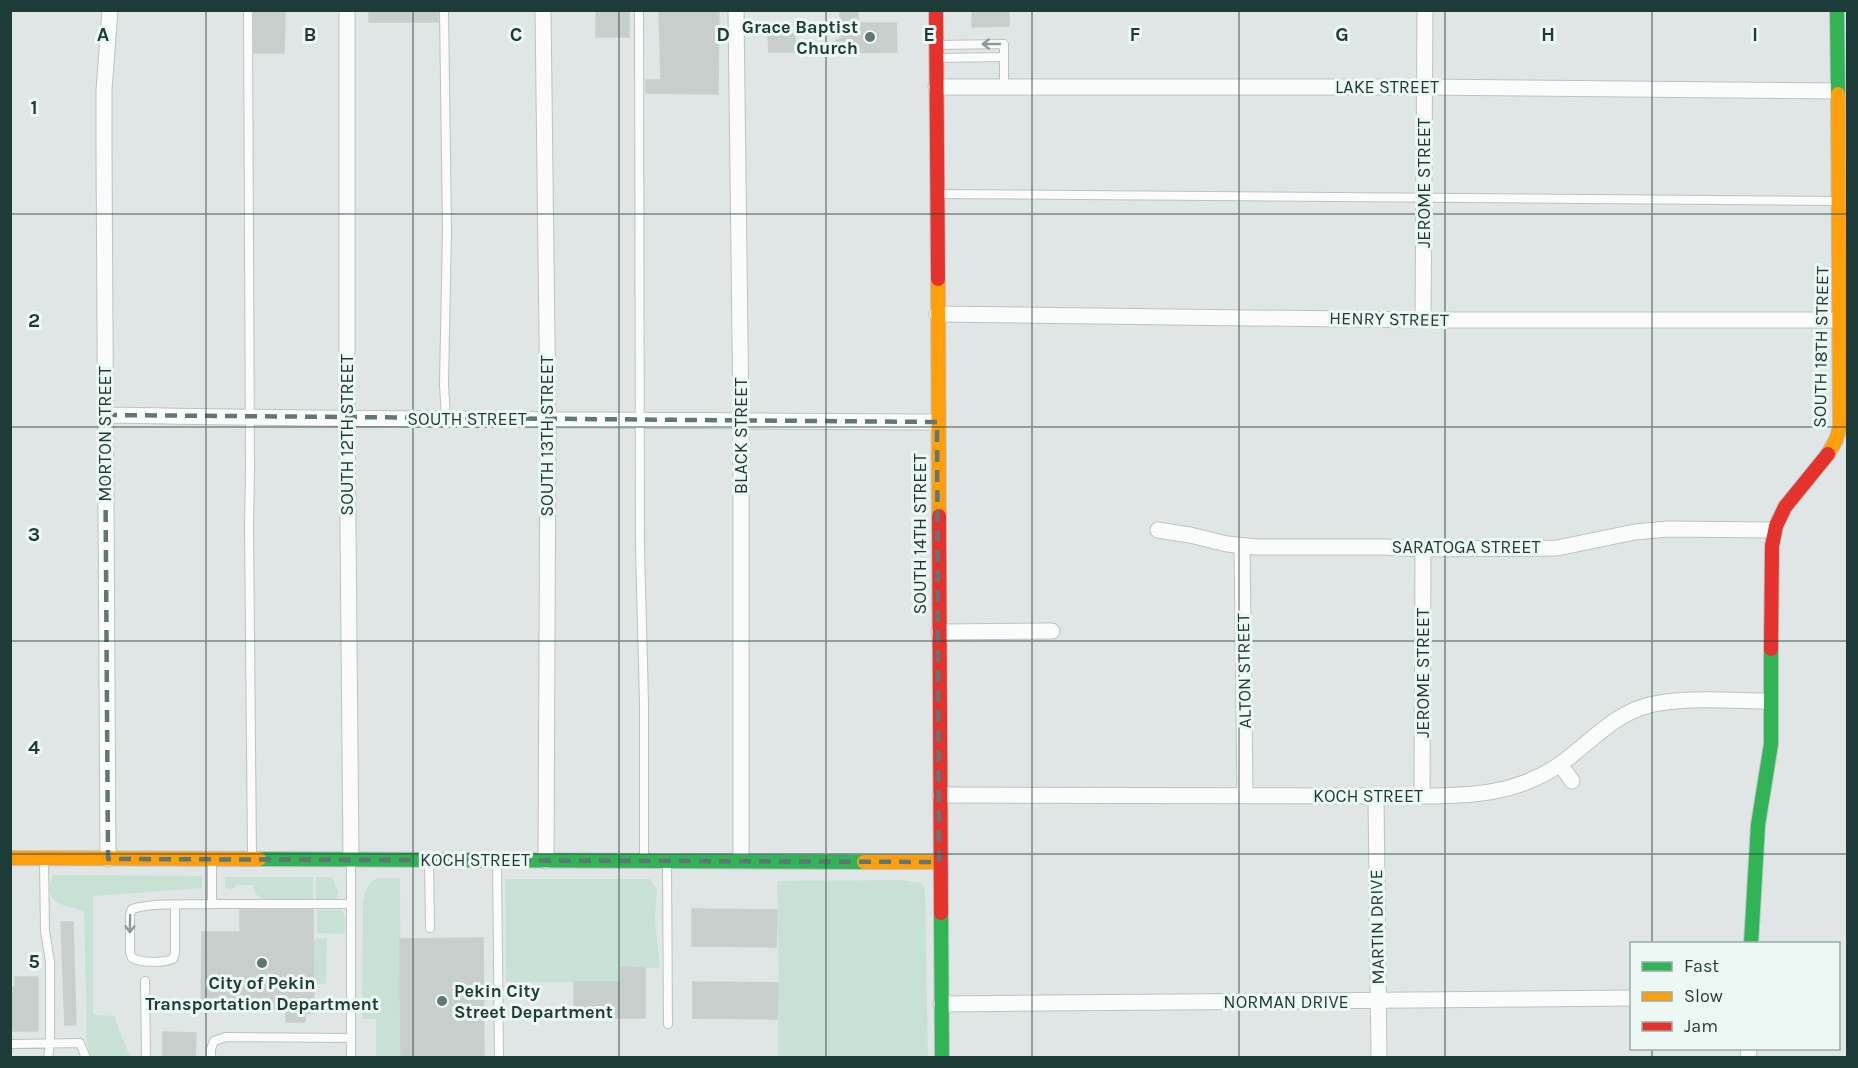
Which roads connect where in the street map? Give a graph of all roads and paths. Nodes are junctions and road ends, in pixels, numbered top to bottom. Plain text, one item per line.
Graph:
1 (110, 10) edge
2 (248, 10) edge
3 (347, 10) edge
4 (444, 10) edge
5 (543, 10) edge
6 (639, 10) edge
7 (736, 10) edge
8 (936, 10) edge
9 (1425, 10) edge
10 (1837, 10) edge
11 (936, 51) junction
12 (1004, 57) junction
13 (936, 87) junction
14 (1004, 87) junction
15 (1424, 87) junction
16 (1838, 91) junction
17 (937, 194) junction
18 (1423, 199) junction
19 (1839, 201) junction
20 (1844, 252) edge
21 (937, 314) junction
22 (1423, 320) junction
23 (1840, 320) junction
24 (105, 416) junction
25 (249, 418) junction
26 (548, 418) junction
27 (347, 419) junction
28 (446, 419) junction
29 (640, 419) junction
30 (741, 420) junction
31 (937, 422) junction
32 (1158, 530) dead end
33 (1774, 530) junction
34 (1242, 546) junction
35 (1423, 549) junction
36 (1052, 631) dead end
37 (939, 632) junction
38 (1770, 701) junction
39 (1560, 764) junction
40 (1572, 781) dead end
41 (940, 795) junction
42 (1245, 795) junction
43 (1376, 796) junction
44 (1422, 796) junction
45 (10, 858) edge
46 (44, 858) junction
47 (108, 859) junction
48 (212, 859) junction
49 (252, 859) junction
50 (351, 859) junction
51 (429, 860) junction
52 (497, 860) junction
53 (546, 861) junction
54 (644, 861) junction
55 (668, 861) junction
56 (741, 861) junction
57 (939, 862) junction
58 (212, 904) junction
59 (351, 904) junction
60 (175, 905) junction
61 (430, 928) dead end
62 (1751, 942) edge
63 (145, 981) dead end
64 (1630, 998) edge
65 (1379, 1001) junction
66 (941, 1004) junction
67 (668, 1024) dead end
68 (351, 1038) junction
69 (10, 1044) edge
70 (50, 1044) junction
71 (48, 1058) edge
72 (86, 1058) edge
73 (146, 1058) edge
74 (211, 1058) edge
75 (351, 1058) edge
76 (499, 1058) edge
77 (942, 1058) edge
78 (1379, 1058) edge

1 - 24 street, MORTON STREET
2 - 25 lane
3 - 27 street, SOUTH 12TH STREET
4 - 28 lane
5 - 26 street, SOUTH 13TH STREET
6 - 29 lane
7 - 30 street, BLACK STREET
8 - 11 street, SOUTH 14TH STREET
9 - 15 street, JEROME STREET
10 - 16 street, SOUTH 18TH STREET
11 - 12 lane
12 -> 11 lane
11 - 13 street, SOUTH 14TH STREET
12 - 14 lane
13 - 14 street, LAKE STREET
13 - 17 street, SOUTH 14TH STREET
14 - 15 street, LAKE STREET
15 - 16 street, LAKE STREET
15 - 18 street, JEROME STREET
16 - 19 street, SOUTH 18TH STREET
17 - 18 lane
17 - 21 street, SOUTH 14TH STREET
18 - 19 lane
18 - 22 street, JEROME STREET
19 - 20 street, SOUTH 18TH STREET
20 - 23 street, SOUTH 18TH STREET
21 - 22 street, HENRY STREET
21 - 31 street, SOUTH 14TH STREET
22 - 23 street, HENRY STREET
23 - 33 street, SOUTH 18TH STREET
24 - 25 street, SOUTH STREET
24 - 47 street, MORTON STREET
25 - 27 street, SOUTH STREET
25 - 49 lane
26 - 28 street, SOUTH STREET
26 - 29 street, SOUTH STREET
26 - 53 street, SOUTH 13TH STREET
27 - 28 street, SOUTH STREET
27 - 50 street, SOUTH 12TH STREET
29 - 30 street, SOUTH STREET
29 - 54 lane
30 - 31 street, SOUTH STREET
30 - 56 street, BLACK STREET
31 - 37 street, SOUTH 14TH STREET
32 - 34 street, SARATOGA STREET
33 - 35 street, SARATOGA STREET
33 - 38 street, SOUTH 18TH STREET
34 - 35 street, SARATOGA STREET
34 - 42 street, ALTON STREET
35 - 44 street, JEROME STREET
36 - 37 street
37 - 41 street, SOUTH 14TH STREET
38 - 39 street, KOCH STREET
38 - 62 street, SOUTH 18TH STREET
39 - 40 street
39 - 44 street, KOCH STREET
41 - 42 street, KOCH STREET
41 - 57 street, SOUTH 14TH STREET
42 - 43 street, KOCH STREET
43 - 44 street, KOCH STREET
43 - 65 street, MARTIN DRIVE
45 - 46 street, KOCH STREET
46 - 47 street, KOCH STREET
46 - 70 lane
47 - 48 street, KOCH STREET
48 - 49 street, KOCH STREET
48 - 58 lane
49 - 50 street, KOCH STREET
50 - 51 street, KOCH STREET
50 - 59 lane
51 - 52 street, KOCH STREET
51 - 61 lane
52 - 53 street, KOCH STREET
52 - 76 lane
53 - 54 street, KOCH STREET
54 - 55 street, KOCH STREET
55 - 56 street, KOCH STREET
55 - 67 lane
56 - 57 street, KOCH STREET
57 - 66 street, SOUTH 14TH STREET
58 - 59 lane
58 - 60 lane
59 - 68 lane
60 -> 60 lane
63 - 73 lane
64 - 65 street, NORMAN DRIVE
65 - 66 street, NORMAN DRIVE
65 - 78 street, MARTIN DRIVE
66 - 77 street, SOUTH 14TH STREET
68 - 74 lane
68 - 75 lane
69 - 70 lane
70 - 71 lane
70 - 72 lane

